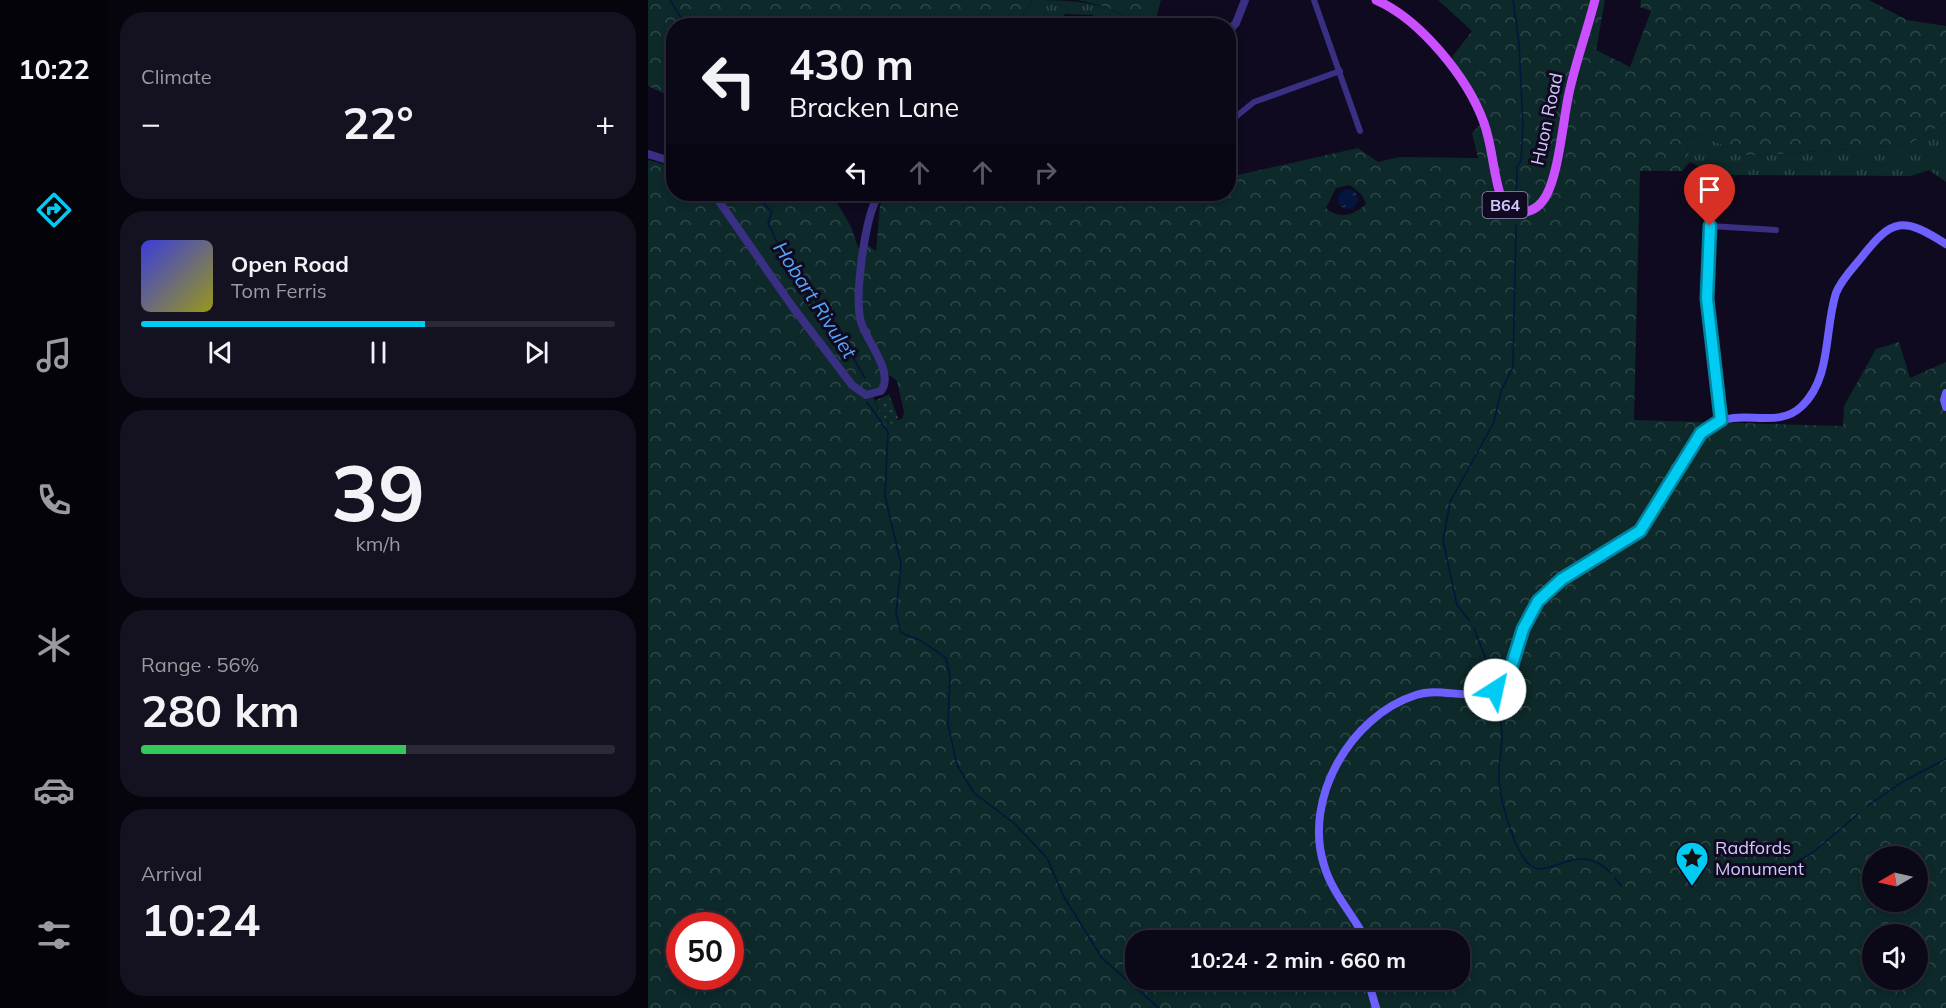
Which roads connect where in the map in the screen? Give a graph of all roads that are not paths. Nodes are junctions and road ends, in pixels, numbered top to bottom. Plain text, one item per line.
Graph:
1 (1245, 0) edge
2 (1314, 0) edge
3 (1376, 0) edge
4 (1595, 0) edge
5 (1236, 23) edge
6 (1340, 71) junction
7 (1236, 117) edge
8 (1360, 131) dead end
9 (648, 154) edge
10 (666, 160) edge
11 (1712, 175) dead end
12 (719, 201) edge
13 (876, 201) edge
14 (1710, 226) junction
15 (1776, 230) dead end
16 (1946, 244) edge
17 (1946, 393) edge
18 (1946, 406) edge
19 (1721, 420) junction
20 (1360, 930) edge
21 (1371, 990) edge
22 (1376, 1008) edge

1 - 5 street
2 - 6 street
3 - 4 main road, Huon Road / B64
6 - 7 street
6 - 8 street
9 - 10 street
11 - 14 street
12 - 13 street
14 - 15 street
14 - 19 street
16 - 19 main road
17 - 18 main road
19 - 20 main road
21 - 22 main road

